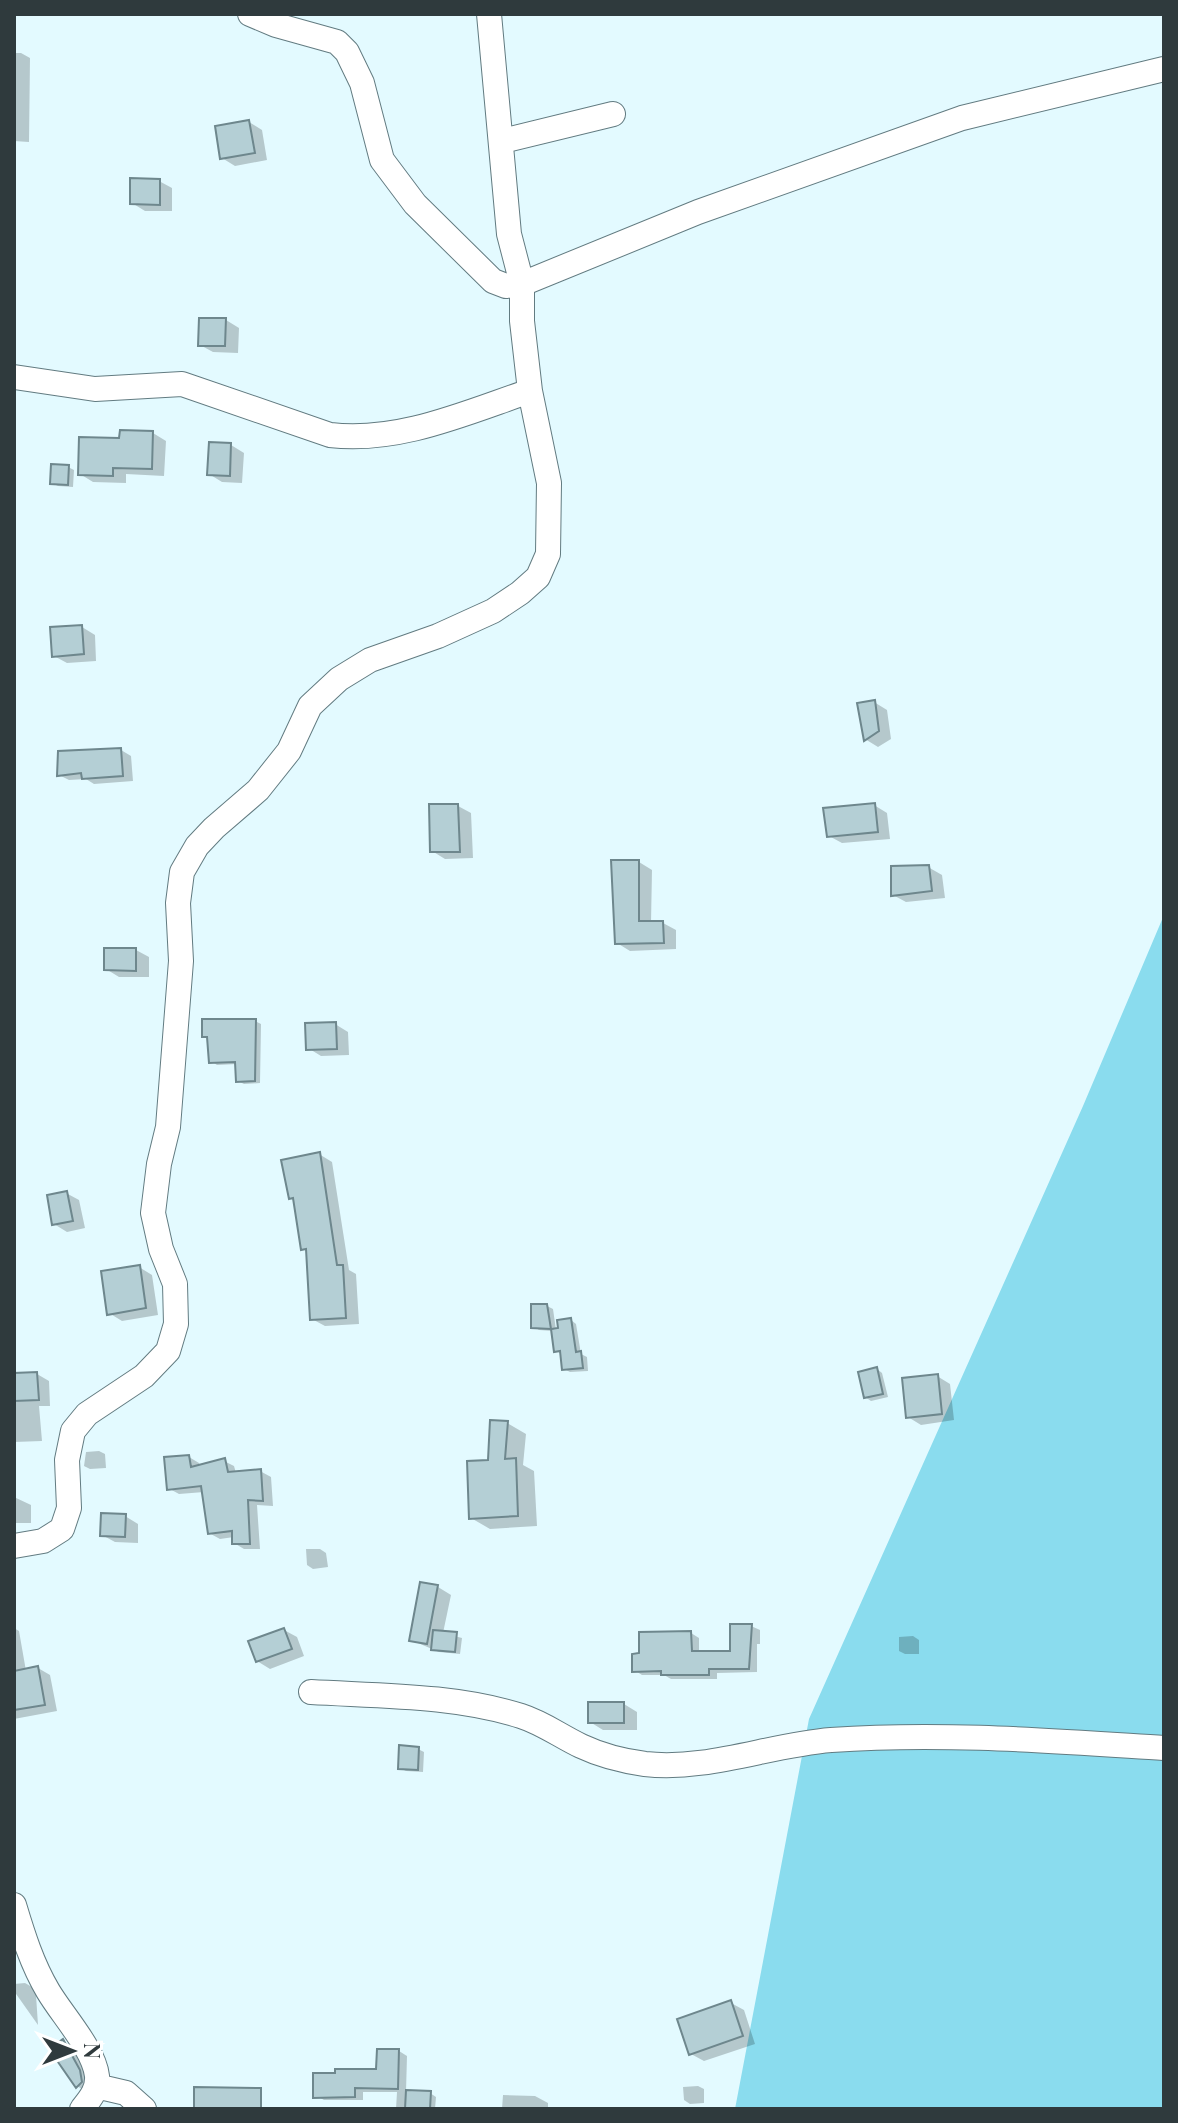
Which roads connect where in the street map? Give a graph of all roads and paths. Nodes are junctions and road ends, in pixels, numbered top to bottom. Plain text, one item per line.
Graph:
1 (250, 14) edge
2 (489, 14) edge
3 (1164, 69) edge
4 (613, 114) dead end
5 (502, 141) junction
6 (522, 284) junction
7 (14, 377) edge
8 (530, 391) junction
9 (14, 1546) edge
10 (311, 1692) dead end
11 (1164, 1748) edge
12 (14, 1905) edge
13 (96, 2086) junction
14 (82, 2109) edge
15 (144, 2109) edge

1 - 6 street
2 - 5 street
3 - 6 street
4 - 5 street
5 - 6 street
6 - 8 street
7 - 8 street
8 - 9 street
10 - 11 street
12 - 13 street
13 - 14 street
13 - 15 street

